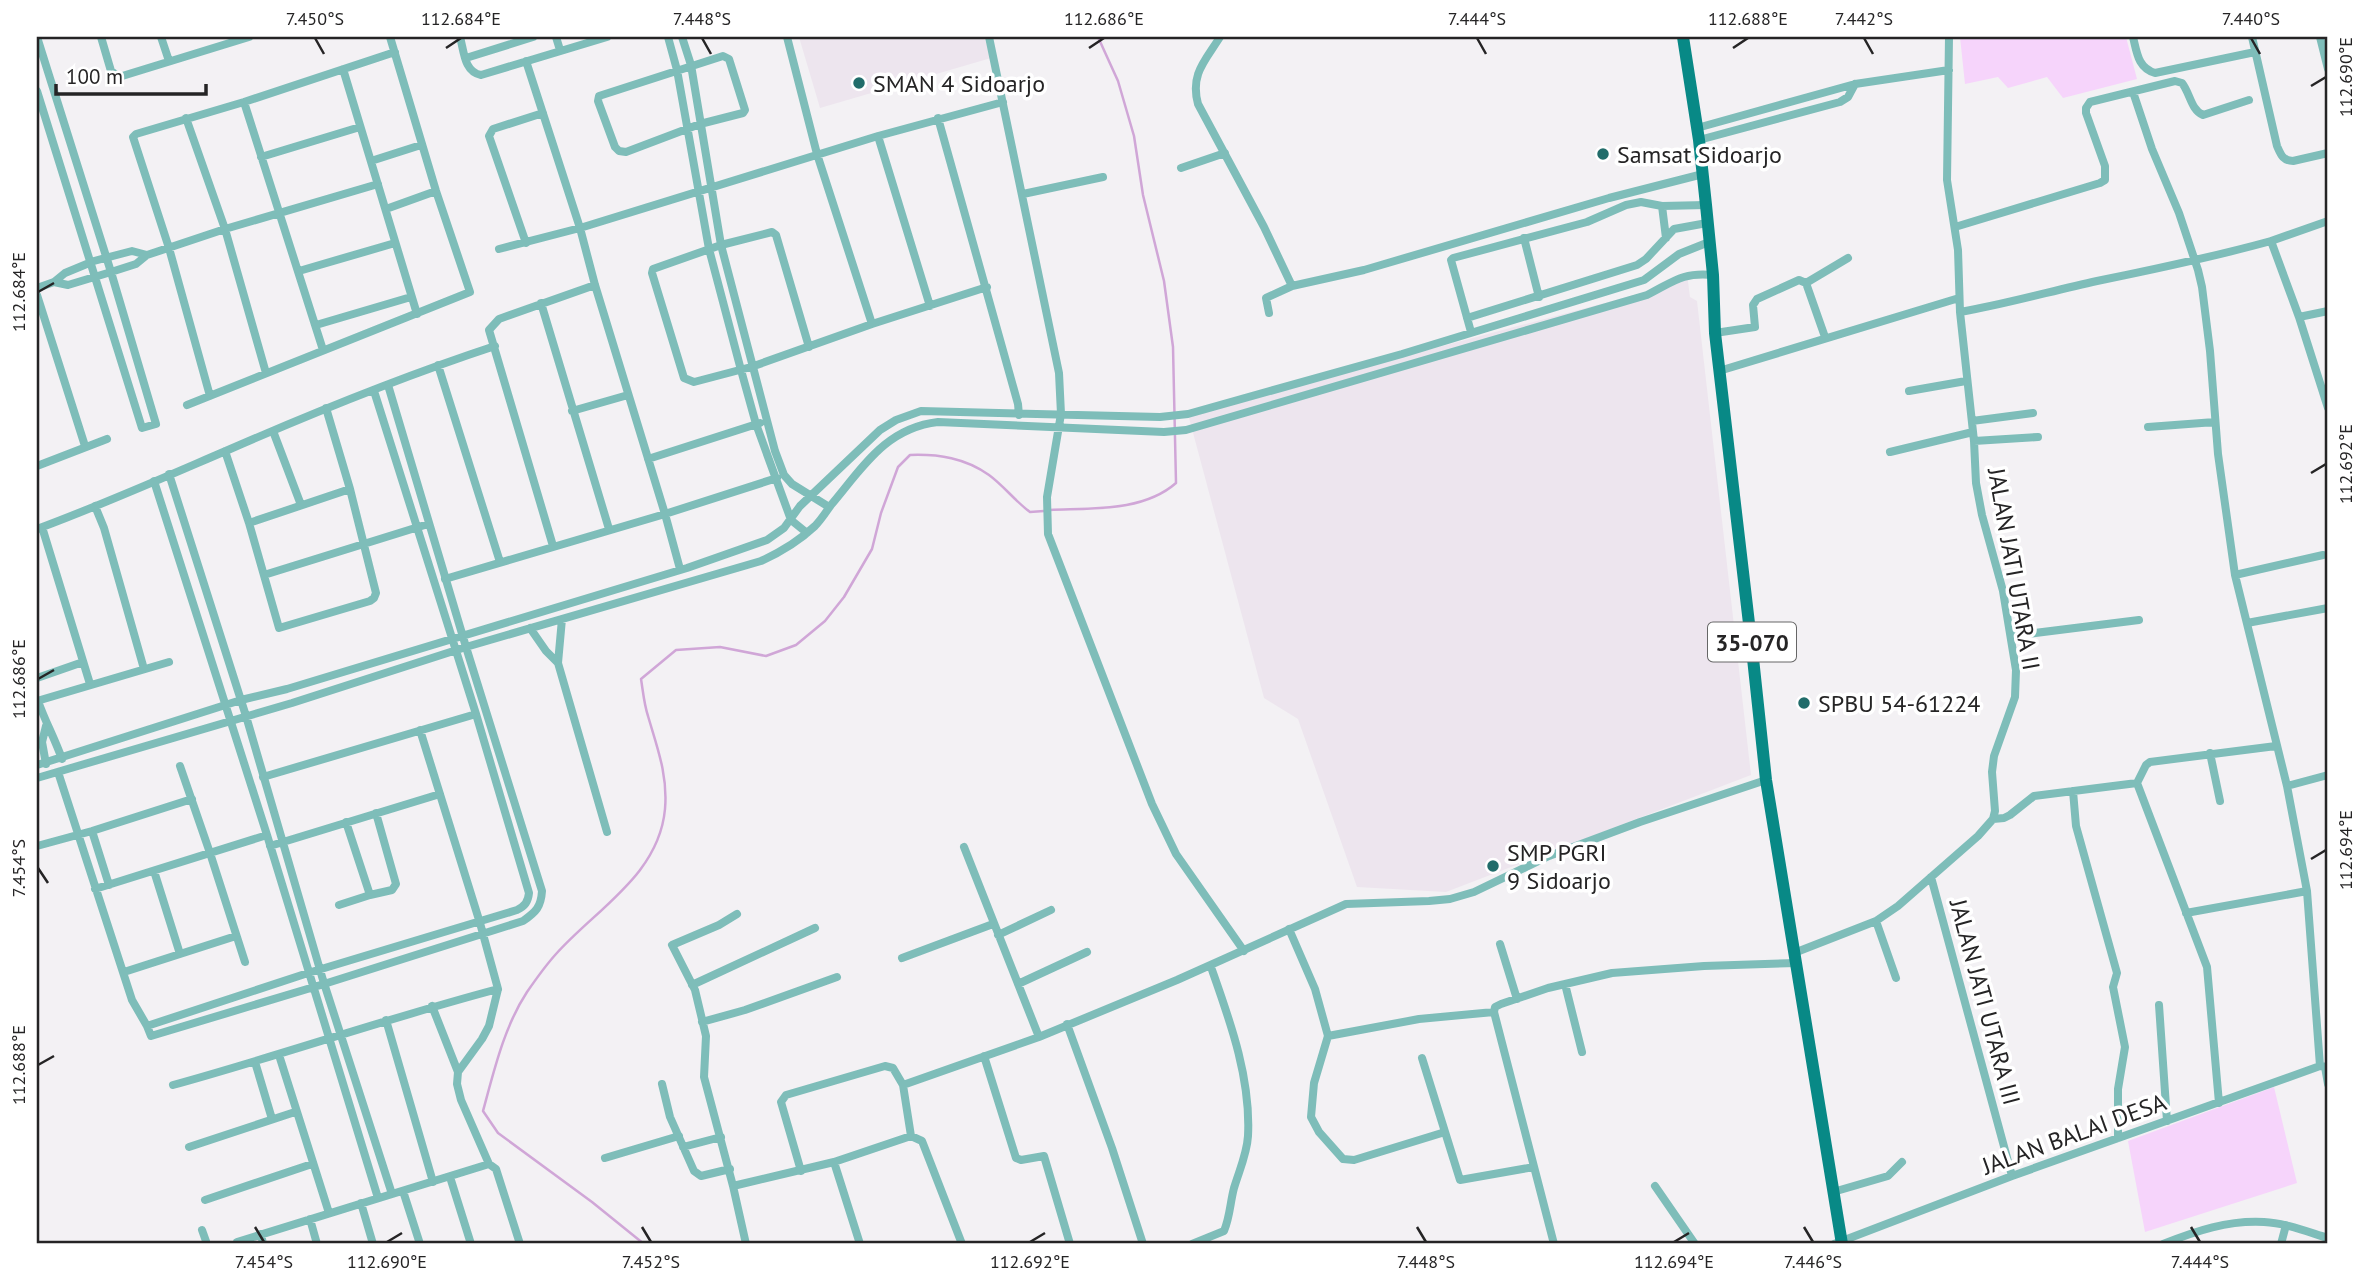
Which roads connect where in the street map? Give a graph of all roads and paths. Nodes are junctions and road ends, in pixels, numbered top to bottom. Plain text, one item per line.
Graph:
1 (37, 37) edge
2 (101, 37) edge
3 (161, 37) edge
4 (249, 37) edge
5 (390, 37) edge
6 (460, 37) edge
7 (533, 37) edge
8 (556, 37) edge
9 (607, 37) edge
10 (668, 37) edge
11 (682, 37) edge
12 (787, 37) edge
13 (989, 37) edge
14 (1220, 37) edge
15 (1683, 37) edge
16 (1949, 37) edge
17 (2133, 37) edge
18 (2252, 37) edge
19 (2320, 37) edge
20 (224, 40) edge
21 (560, 50) junction
22 (395, 52) junction
23 (2255, 52) junction
24 (466, 58) junction
25 (169, 61) junction
26 (526, 61) junction
27 (691, 65) junction
28 (343, 69) junction
29 (677, 69) junction
30 (2328, 69) edge
31 (1949, 70) junction
32 (1855, 84) junction
33 (37, 91) edge
34 (2133, 92) junction
35 (2249, 100) dead end
36 (244, 102) junction
37 (1003, 102) junction
38 (543, 113) junction
39 (186, 118) junction
40 (938, 118) junction
41 (700, 124) junction
42 (360, 127) junction
43 (688, 129) junction
44 (1698, 134) junction
45 (878, 136) junction
46 (421, 145) junction
47 (1225, 153) junction
48 (2328, 153) edge
49 (817, 155) junction
50 (261, 157) junction
51 (371, 161) junction
52 (1181, 168) dead end
53 (1703, 174) junction
54 (1103, 177) dead end
55 (378, 184) junction
56 (711, 189) junction
57 (436, 191) junction
58 (699, 192) junction
59 (1023, 194) junction
60 (1706, 205) junction
61 (1662, 206) junction
62 (386, 209) junction
63 (278, 212) junction
64 (2328, 221) edge
65 (1707, 223) junction
66 (1955, 227) junction
67 (580, 228) junction
68 (225, 229) junction
69 (1524, 238) junction
70 (1666, 238) junction
71 (1709, 242) junction
72 (2271, 242) junction
73 (395, 243) junction
74 (526, 243) junction
75 (721, 245) junction
76 (169, 248) junction
77 (499, 249) dead end
78 (709, 249) junction
79 (147, 256) junction
80 (1848, 258) dead end
81 (98, 260) junction
82 (2196, 261) junction
83 (299, 271) junction
84 (102, 275) junction
85 (1713, 275) junction
86 (54, 282) junction
87 (1806, 284) junction
88 (595, 285) junction
89 (987, 286) junction
90 (1292, 286) junction
91 (37, 288) edge
92 (37, 295) edge
93 (1539, 297) junction
94 (411, 298) junction
95 (1959, 298) junction
96 (541, 303) junction
97 (930, 306) junction
98 (2328, 311) edge
99 (1960, 312) junction
100 (1269, 313) dead end
101 (417, 314) junction
102 (2299, 317) junction
103 (1467, 318) junction
104 (872, 324) junction
105 (316, 325) junction
106 (1475, 331) junction
107 (1715, 333) junction
108 (1825, 337) junction
109 (1483, 344) junction
110 (495, 346) junction
111 (809, 347) junction
112 (323, 350) junction
113 (1402, 354) junction
114 (438, 365) junction
115 (751, 367) junction
116 (1405, 367) junction
117 (741, 370) junction
118 (1719, 371) junction
119 (266, 373) junction
120 (1966, 381) junction
121 (388, 385) junction
122 (374, 391) junction
123 (1909, 391) dead end
124 (628, 395) junction
125 (210, 396) junction
126 (1228, 402) junction
127 (187, 405) dead end
128 (326, 408) junction
129 (2328, 408) edge
130 (572, 411) junction
131 (974, 412) junction
132 (2033, 413) dead end
133 (1004, 414) junction
134 (1061, 414) junction
135 (1019, 415) junction
136 (1233, 417) junction
137 (766, 421) junction
138 (1972, 421) junction
139 (2215, 422) junction
140 (756, 424) junction
141 (974, 424) junction
142 (1004, 426) junction
143 (2148, 427) dead end
144 (1059, 428) junction
145 (273, 431) junction
146 (1973, 437) junction
147 (2038, 437) dead end
148 (107, 439) dead end
149 (85, 446) junction
150 (225, 451) junction
151 (1891, 452) dead end
152 (648, 459) junction
153 (37, 466) edge
154 (779, 477) junction
155 (162, 478) junction
156 (350, 489) junction
157 (812, 496) junction
158 (301, 505) junction
159 (95, 506) junction
160 (829, 508) junction
161 (665, 514) junction
162 (791, 520) junction
163 (249, 523) junction
164 (428, 524) junction
165 (39, 528) edge
166 (416, 528) junction
167 (609, 529) junction
168 (807, 533) junction
169 (365, 544) junction
170 (554, 546) junction
171 (2323, 555) dead end
172 (500, 562) junction
173 (683, 568) junction
174 (664, 574) junction
175 (264, 575) junction
176 (2235, 575) junction
177 (445, 579) junction
178 (691, 581) junction
179 (668, 588) junction
180 (2328, 608) edge
181 (562, 619) junction
182 (2139, 620) dead end
183 (2247, 623) junction
184 (530, 628) junction
185 (463, 635) junction
186 (2011, 636) junction
187 (451, 638) junction
188 (466, 648) junction
189 (455, 651) junction
190 (83, 662) junction
191 (169, 662) dead end
192 (558, 663) junction
193 (144, 669) junction
194 (37, 678) edge
195 (90, 684) junction
196 (37, 701) edge
197 (233, 702) junction
198 (476, 714) junction
199 (238, 718) junction
200 (46, 726) junction
201 (421, 730) junction
202 (2276, 746) junction
203 (2210, 753) junction
204 (61, 757) junction
205 (41, 763) edge
206 (180, 766) dead end
207 (58, 772) junction
208 (2328, 775) edge
209 (263, 777) junction
210 (37, 778) edge
211 (1766, 780) junction
212 (2137, 783) junction
213 (2287, 786) junction
214 (2073, 791) junction
215 (440, 794) junction
216 (192, 799) junction
217 (2220, 802) dead end
218 (376, 813) junction
219 (1993, 819) junction
220 (346, 822) junction
221 (92, 831) junction
222 (607, 832) dead end
223 (78, 835) junction
224 (267, 835) junction
225 (276, 844) junction
226 (37, 846) edge
227 (964, 847) dead end
228 (211, 853) junction
229 (154, 870) junction
230 (1931, 877) junction
231 (109, 884) junction
232 (95, 889) junction
233 (2307, 891) junction
234 (370, 895) junction
235 (338, 905) dead end
236 (1051, 910) dead end
237 (2186, 913) junction
238 (737, 914) dead end
239 (1876, 921) junction
240 (480, 923) junction
241 (993, 924) junction
242 (815, 928) dead end
243 (1289, 929) junction
244 (482, 933) junction
245 (998, 935) junction
246 (236, 936) junction
247 (1500, 944) dead end
248 (1244, 951) junction
249 (1087, 952) dead end
250 (180, 954) junction
251 (902, 958) dead end
252 (1795, 958) junction
253 (245, 962) dead end
254 (1211, 967) junction
255 (124, 972) junction
256 (837, 977) dead end
257 (316, 978) junction
258 (1896, 978) dead end
259 (1018, 984) junction
260 (1565, 984) junction
261 (692, 985) junction
262 (498, 989) junction
263 (1517, 999) junction
264 (2159, 1005) dead end
265 (432, 1006) junction
266 (1494, 1012) junction
267 (386, 1020) junction
268 (702, 1022) junction
269 (1067, 1024) junction
270 (146, 1026) junction
271 (341, 1034) junction
272 (1328, 1035) junction
273 (1039, 1037) junction
274 (330, 1038) junction
275 (1583, 1052) dead end
276 (279, 1055) junction
277 (984, 1056) junction
278 (1422, 1058) dead end
279 (255, 1062) junction
280 (2325, 1067) edge
281 (458, 1072) junction
282 (662, 1084) dead end
283 (903, 1084) junction
284 (2328, 1084) edge
285 (173, 1085) dead end
286 (2219, 1103) junction
287 (295, 1112) junction
288 (272, 1119) junction
289 (2167, 1121) junction
290 (1445, 1132) junction
291 (679, 1136) junction
292 (911, 1136) junction
293 (721, 1137) junction
294 (2118, 1138) junction
295 (189, 1147) dead end
296 (683, 1147) junction
297 (605, 1158) dead end
298 (834, 1162) junction
299 (1902, 1162) dead end
300 (312, 1164) junction
301 (489, 1164) junction
302 (1534, 1167) junction
303 (730, 1169) junction
304 (801, 1171) junction
305 (2012, 1176) junction
306 (450, 1177) junction
307 (433, 1182) junction
308 (733, 1186) junction
309 (1655, 1186) dead end
310 (403, 1191) junction
311 (1833, 1192) junction
312 (392, 1194) junction
313 (378, 1198) junction
314 (205, 1200) dead end
315 (361, 1203) junction
316 (329, 1213) junction
317 (310, 1219) junction
318 (2286, 1226) junction
319 (202, 1230) dead end
320 (261, 1234) junction
321 (2328, 1238) edge
322 (237, 1242) dead end
323 (1839, 1243) edge
324 (207, 1244) edge
325 (264, 1244) edge
326 (317, 1244) edge
327 (373, 1244) edge
328 (420, 1244) edge
329 (471, 1244) edge
330 (520, 1244) edge
331 (746, 1244) edge
332 (860, 1244) edge
333 (962, 1244) edge
334 (1070, 1244) edge
335 (1143, 1244) edge
336 (1192, 1244) edge
337 (1554, 1244) edge
338 (1695, 1244) edge
339 (2163, 1244) edge
340 (2281, 1244) edge

1 - 81 street
2 - 25 street
3 - 25 street
4 - 20 street
5 - 22 street
6 - 24 street
7 - 24 street
8 - 21 street
9 - 21 street
10 - 29 street
11 - 27 street
12 - 49 street
13 - 37 street
14 - 47 street
15 - 44 main road, 35-070
16 - 31 street, JALAN JATI UTARA II
17 - 23 street
18 - 23 street
19 - 30 street
20 - 25 street
21 - 26 street
22 - 28 street
22 - 46 street
23 - 48 street
24 - 26 street
26 - 38 street
27 - 29 street
27 - 41 street
27 - 41 street
28 - 36 street
28 - 42 street
29 - 43 street
29 - 43 street
31 - 32 street
31 - 66 street, JALAN JATI UTARA II
32 - 44 street
32 - 44 street
33 - 81 street
34 - 35 street
34 - 66 street
34 - 82 street
36 - 39 street
36 - 50 street
37 - 40 street
37 - 59 street
38 - 67 street
38 - 74 street
39 - 68 street
39 - 76 street
40 - 45 street
40 - 89 street
41 - 43 street
41 - 56 street
42 - 50 street
42 - 51 street
43 - 58 street
44 - 53 main road, 35-070
45 - 49 street
45 - 97 street
46 - 51 street
46 - 57 street
47 - 52 street
47 - 90 street
49 - 56 street
49 - 104 street
50 - 63 street
51 - 55 street
53 - 60 main road, 35-070
53 - 90 street
54 - 59 street
55 - 62 street
55 - 63 street
56 - 58 street
56 - 75 street
57 - 62 street
57 - 101 street
58 - 67 street
58 - 78 street
59 - 134 street
60 - 61 street
60 - 65 main road, 35-070
61 - 69 street
61 - 70 street
62 - 73 street
63 - 68 street
63 - 83 street
64 - 72 street
65 - 70 street
65 - 71 main road, 35-070
66 - 95 street, JALAN JATI UTARA II
67 - 74 street
67 - 88 street
68 - 76 street
68 - 119 street
69 - 93 street
69 - 103 street
70 - 93 street
71 - 85 main road, 35-070
71 - 106 street
72 - 82 street
72 - 102 street
73 - 83 street
73 - 94 street
74 - 77 street
75 - 78 street
75 - 111 street
75 - 115 street
76 - 79 street
76 - 125 street
78 - 117 street
78 - 117 street
79 - 81 street
79 - 84 street
80 - 87 street
81 - 84 street
81 - 84 street
81 - 86 street
82 - 99 street
82 - 139 street
83 - 105 street
84 - 84 street
84 - 86 street
85 - 107 main road, 35-070
85 - 109 street
86 - 91 street
87 - 107 street
87 - 108 street
88 - 96 street
88 - 124 street
89 - 97 street
89 - 135 street
90 - 100 street
92 - 149 street
93 - 103 street
94 - 101 street
94 - 105 street
95 - 99 street, JALAN JATI UTARA II
95 - 108 street
96 - 110 street
96 - 130 street
97 - 104 street
98 - 102 street
99 - 120 street, JALAN JATI UTARA II
101 - 112 street
102 - 129 street
103 - 106 street
104 - 111 street
105 - 112 street
106 - 109 street
106 - 113 street
107 - 118 main road, 35-070
108 - 118 street
109 - 116 street
110 - 114 street
110 - 170 street
111 - 115 street
112 - 119 street
113 - 116 street
113 - 126 street
114 - 121 street
114 - 172 street
115 - 117 street
115 - 137 street
116 - 136 street
117 - 140 street
118 - 211 main road, 35-070
119 - 125 street
120 - 123 street
120 - 138 street, JALAN JATI UTARA II
121 - 122 street
121 - 164 street
122 - 128 street
122 - 166 street
124 - 130 street
124 - 152 street
125 - 127 street
126 - 134 street
126 - 136 street
128 - 145 street
128 - 156 street
130 - 167 street
131 - 133 street
131 - 141 street
131 - 157 street
132 - 138 street
133 - 135 street
133 - 142 street
134 - 135 street
134 - 144 street
136 - 144 street
137 - 140 street
137 - 154 street
138 - 146 street, JALAN JATI UTARA II
139 - 143 street
139 - 176 street
140 - 152 street
140 - 154 street
141 - 142 street
141 - 160 street
142 - 144 street
144 - 248 street
145 - 150 street
145 - 158 street
146 - 147 street
146 - 151 street
146 - 186 street, JALAN JATI UTARA II
148 - 149 street
149 - 153 street
150 - 155 street
150 - 163 street
152 - 161 street
154 - 157 street
154 - 161 street
154 - 162 street
155 - 159 street
155 - 197 street
155 - 197 street
156 - 158 street
156 - 169 street
157 - 160 street
157 - 162 street
158 - 163 street
159 - 165 street
159 - 193 street
160 - 168 street
161 - 167 street
161 - 173 street
162 - 168 street
162 - 173 street
163 - 175 street
164 - 166 street
164 - 177 street
165 - 190 street
166 - 169 street
166 - 187 street
167 - 170 street
168 - 178 street
169 - 175 street
169 - 175 street
170 - 172 street
171 - 176 street
172 - 177 street
173 - 174 street
173 - 178 street
174 - 179 street
174 - 185 street
176 - 183 street
177 - 185 street
178 - 179 street
179 - 181 street
180 - 183 street
181 - 184 street
181 - 192 street
182 - 186 street
183 - 202 street
184 - 188 street
184 - 192 street
185 - 187 street
185 - 188 street
186 - 219 street, JALAN JATI UTARA II
187 - 189 street
187 - 197 street
188 - 189 street
188 - 244 street
189 - 198 street
189 - 199 street
190 - 194 street
190 - 195 street
191 - 193 street
192 - 222 street
193 - 195 street
195 - 196 street
196 - 200 street
197 - 199 street
197 - 199 street
197 - 204 street
198 - 201 street
198 - 240 street
199 - 207 street
199 - 209 street
199 - 224 street
200 - 204 street
200 - 205 street
201 - 209 street
201 - 215 street
202 - 203 street
202 - 213 street
203 - 212 street
203 - 217 street
204 - 205 street
204 - 207 street
205 - 207 street
206 - 216 street
207 - 210 street
207 - 223 street
208 - 213 street
209 - 225 street
211 - 243 street
211 - 252 main road, 35-070
212 - 214 street
212 - 237 street
213 - 233 street
214 - 219 street
214 - 294 street
215 - 218 street
215 - 240 street
216 - 221 street
216 - 228 street
218 - 220 street
218 - 234 street
219 - 230 street
220 - 225 street
220 - 234 street
221 - 223 street
221 - 231 street
223 - 226 street
223 - 232 street
224 - 225 street
224 - 228 street
225 - 257 street
225 - 257 street
227 - 241 street
228 - 229 street
228 - 246 street
229 - 231 street
229 - 250 street
230 - 239 street
230 - 305 street, JALAN JATI UTARA III
231 - 232 street
232 - 255 street
233 - 237 street
233 - 280 street
234 - 235 street
236 - 245 street
237 - 286 street
238 - 261 street
239 - 252 street
239 - 258 street
240 - 244 street
240 - 257 street
241 - 245 street
241 - 251 street
242 - 261 street
243 - 248 street
243 - 272 street
244 - 257 street
244 - 262 street
245 - 259 street
246 - 250 street
246 - 253 street
247 - 263 street
248 - 254 street
249 - 259 street
250 - 255 street
252 - 260 street
252 - 311 main road, 35-070
254 - 269 street
254 - 336 street
255 - 270 street
256 - 268 street
257 - 270 street
257 - 270 street
257 - 271 street
257 - 274 street
259 - 273 street
260 - 263 street
260 - 275 street
261 - 268 street
262 - 265 street
262 - 281 street
263 - 266 street
264 - 289 street
265 - 267 street
265 - 281 street
266 - 272 street
266 - 302 street
267 - 271 street
267 - 307 street
268 - 293 street
269 - 273 street
269 - 335 street
271 - 274 street
271 - 312 street
272 - 290 street
273 - 277 street
274 - 276 street
274 - 313 street
276 - 279 street
276 - 287 street
277 - 283 street
277 - 334 street
278 - 290 street
279 - 285 street
279 - 288 street
280 - 284 street
280 - 286 street, JALAN BALAI DESA
281 - 301 street
282 - 291 street
283 - 292 street
283 - 304 street
286 - 289 street, JALAN BALAI DESA
287 - 288 street
287 - 300 street
288 - 295 street
289 - 294 street, JALAN BALAI DESA
290 - 302 street
291 - 296 street
291 - 297 street
292 - 298 street
292 - 333 street
293 - 296 street
293 - 303 street
294 - 305 street, JALAN BALAI DESA
296 - 303 street
298 - 304 street
298 - 332 street
299 - 311 street
300 - 314 street
300 - 316 street
301 - 306 street
301 - 330 street
302 - 337 street
303 - 308 street
304 - 308 street
305 - 323 street, JALAN BALAI DESA
306 - 307 street
306 - 329 street
307 - 310 street
308 - 331 street
309 - 338 street
310 - 312 street
310 - 328 street
311 - 323 main road, 35-070
312 - 313 street
313 - 315 street
315 - 316 street
315 - 327 street
316 - 317 street
317 - 320 street
317 - 326 street
318 - 321 street
318 - 339 street
318 - 340 street
319 - 324 street
320 - 322 street
320 - 325 street

